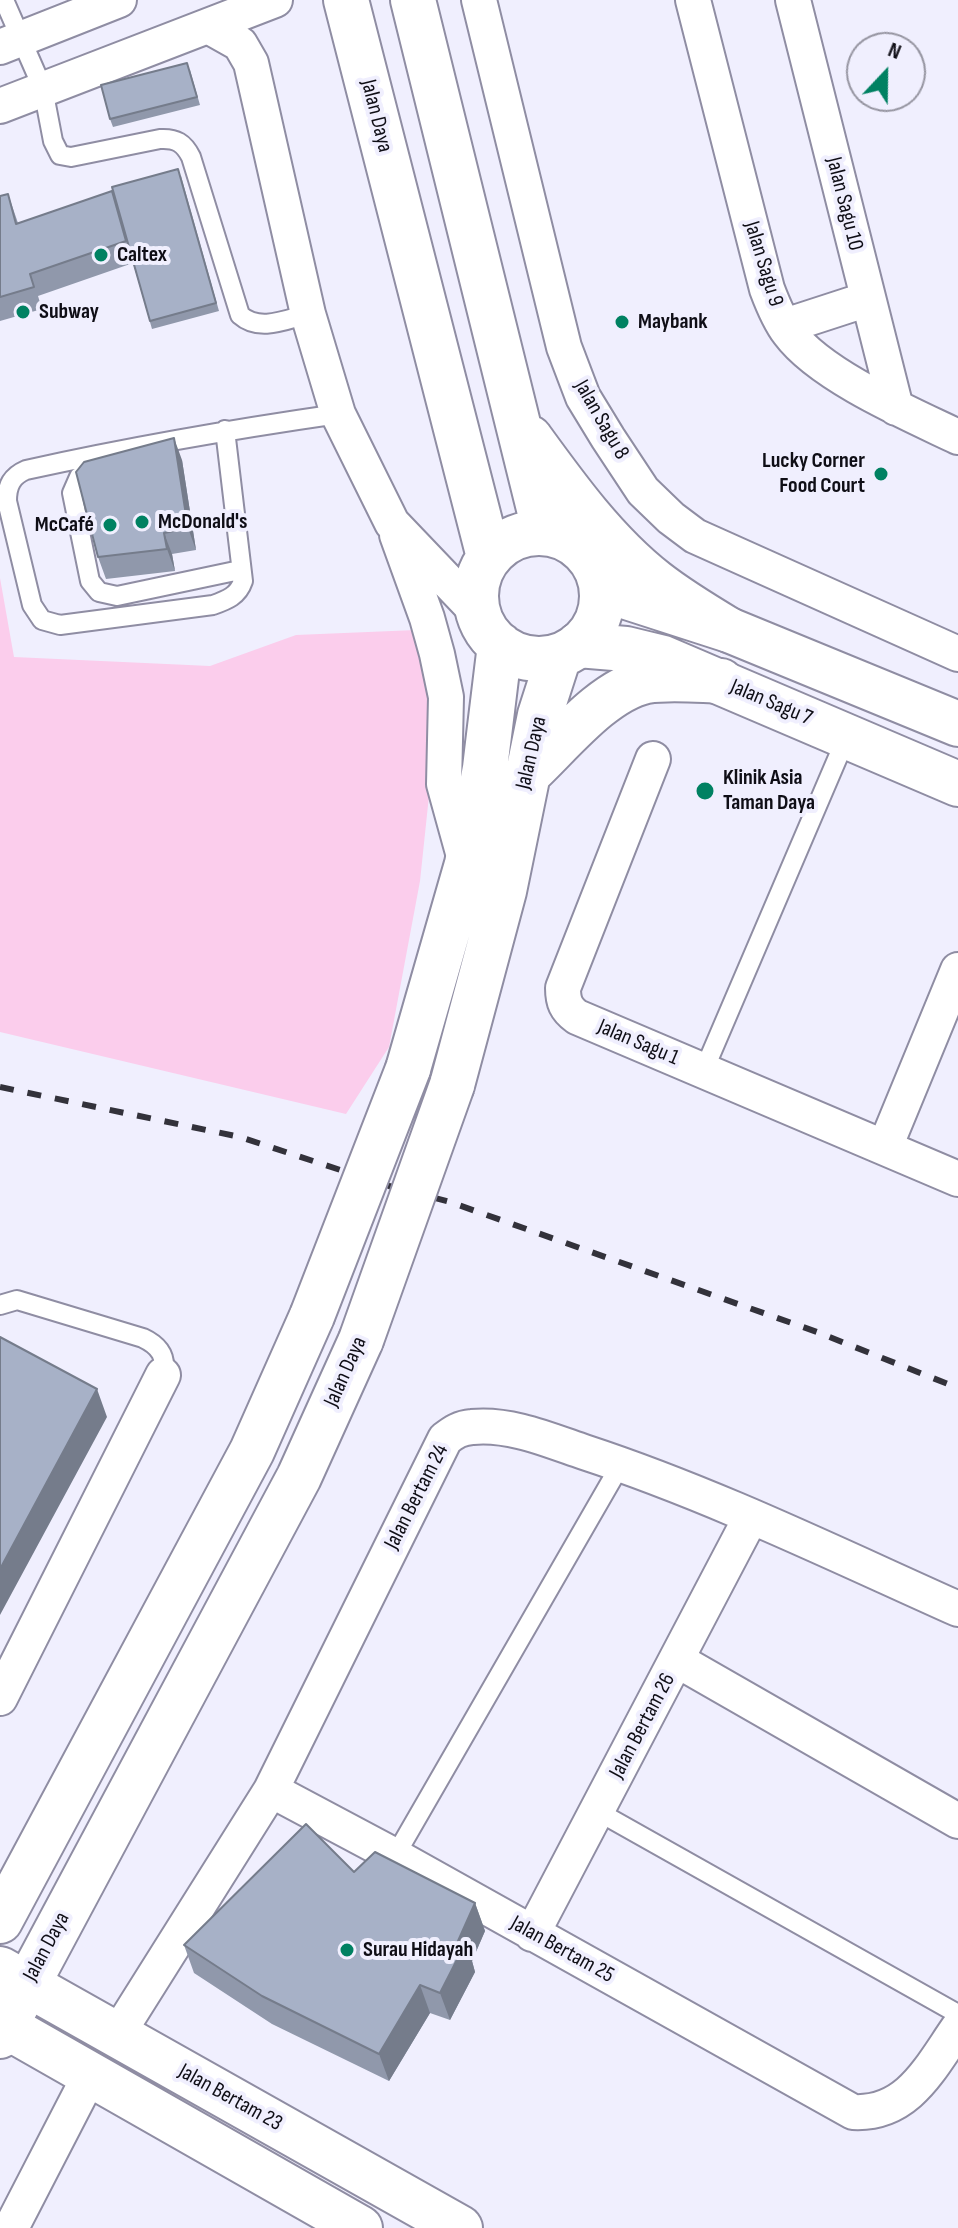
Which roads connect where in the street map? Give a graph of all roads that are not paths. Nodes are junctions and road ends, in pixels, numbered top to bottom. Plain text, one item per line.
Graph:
1 (4, 0) edge
2 (119, 0) edge
3 (275, 0) edge
4 (346, 0) edge
5 (413, 0) edge
6 (479, 0) edge
7 (693, 0) edge
8 (793, 0) edge
9 (208, 26) junction
10 (11, 43) edge
11 (43, 89) junction
12 (0, 106) edge
13 (868, 299) junction
14 (308, 314) junction
15 (785, 326) junction
16 (896, 408) junction
17 (338, 414) junction
18 (517, 420) junction
19 (225, 430) junction
20 (958, 437) edge
21 (392, 523) junction
22 (545, 533) junction
23 (489, 557) junction
24 (240, 570) junction
25 (602, 589) junction
26 (489, 629) junction
27 (729, 630) junction
28 (568, 650) junction
29 (958, 654) edge
30 (721, 681) junction
31 (958, 724) edge
32 (847, 736) junction
33 (653, 759) dead end
34 (526, 776) junction
35 (958, 784) edge
36 (467, 864) junction
37 (958, 970) edge
38 (704, 1070) junction
39 (885, 1147) junction
40 (958, 1179) edge
41 (0, 1305) edge
42 (163, 1375) joint
43 (621, 1464) junction
44 (751, 1517) junction
45 (958, 1609) edge
46 (677, 1660) junction
47 (0, 1698) edge
48 (271, 1790) junction
49 (597, 1811) junction
50 (958, 1821) edge
51 (395, 1856) junction
52 (0, 1921) edge
53 (532, 1934) junction
54 (13, 1977) edge
55 (958, 2014) edge
56 (2, 2028) edge
57 (958, 2028) edge
58 (117, 2035) junction
59 (90, 2075) junction
60 (19, 2225) edge
61 (360, 2228) edge
62 (460, 2228) edge

1 - 10 lane
2 - 10 street
3 - 9 street
4 - 23 main road, Jalan Daya
5 - 18 main road
6 - 29 street, Jalan Sagu 8
7 - 15 street, Jalan Sagu 9
8 - 13 street, Jalan Sagu 10
9 - 11 street
9 - 14 street
10 - 11 lane
11 - 12 street
11 - 14 lane
13 - 15 street
13 - 16 street, Jalan Sagu 10
14 - 17 street
15 - 16 street, Jalan Sagu 9
16 - 20 street, Jalan Sagu 9
17 - 19 lane
17 - 21 street
18 - 22 main road
18 - 27 main road
19 - 24 lane
19 - 24 lane
19 - 24 lane
21 - 26 street
21 - 36 street
22 - 23 main road
22 - 25 main road
23 - 26 main road
25 - 27 main road
25 - 28 main road
26 - 28 main road
26 - 36 main road, Jalan Daya
27 - 31 main road
28 - 30 main road, Jalan Sagu 7
28 - 34 main road, Jalan Daya
30 - 32 main road, Jalan Sagu 7
30 - 34 main road
32 - 35 main road, Jalan Sagu 7
32 - 38 lane
33 - 38 street, Jalan Sagu 1
34 - 54 main road, Jalan Daya, bridge
36 - 52 main road, Jalan Daya, bridge
37 - 39 street
38 - 39 street, Jalan Sagu 1
39 - 40 street, Jalan Sagu 1
41 - 42 lane
42 - 47 street
43 - 44 street, Jalan Bertam 24
43 - 48 street, Jalan Bertam 24
43 - 51 lane
44 - 45 street, Jalan Bertam 24
44 - 46 street, Jalan Bertam 26
46 - 49 street, Jalan Bertam 26
46 - 50 street
48 - 51 street, Jalan Bertam 25
48 - 58 street, Jalan Bertam 24
49 - 53 street, Jalan Bertam 26
49 - 55 lane
51 - 53 street, Jalan Bertam 25
53 - 57 street, Jalan Bertam 25
54 - 56 main road, Jalan Daya
54 - 58 main road, Jalan Bertam 23
56 - 59 main road
58 - 62 main road, Jalan Bertam 23
59 - 60 street
59 - 61 main road

